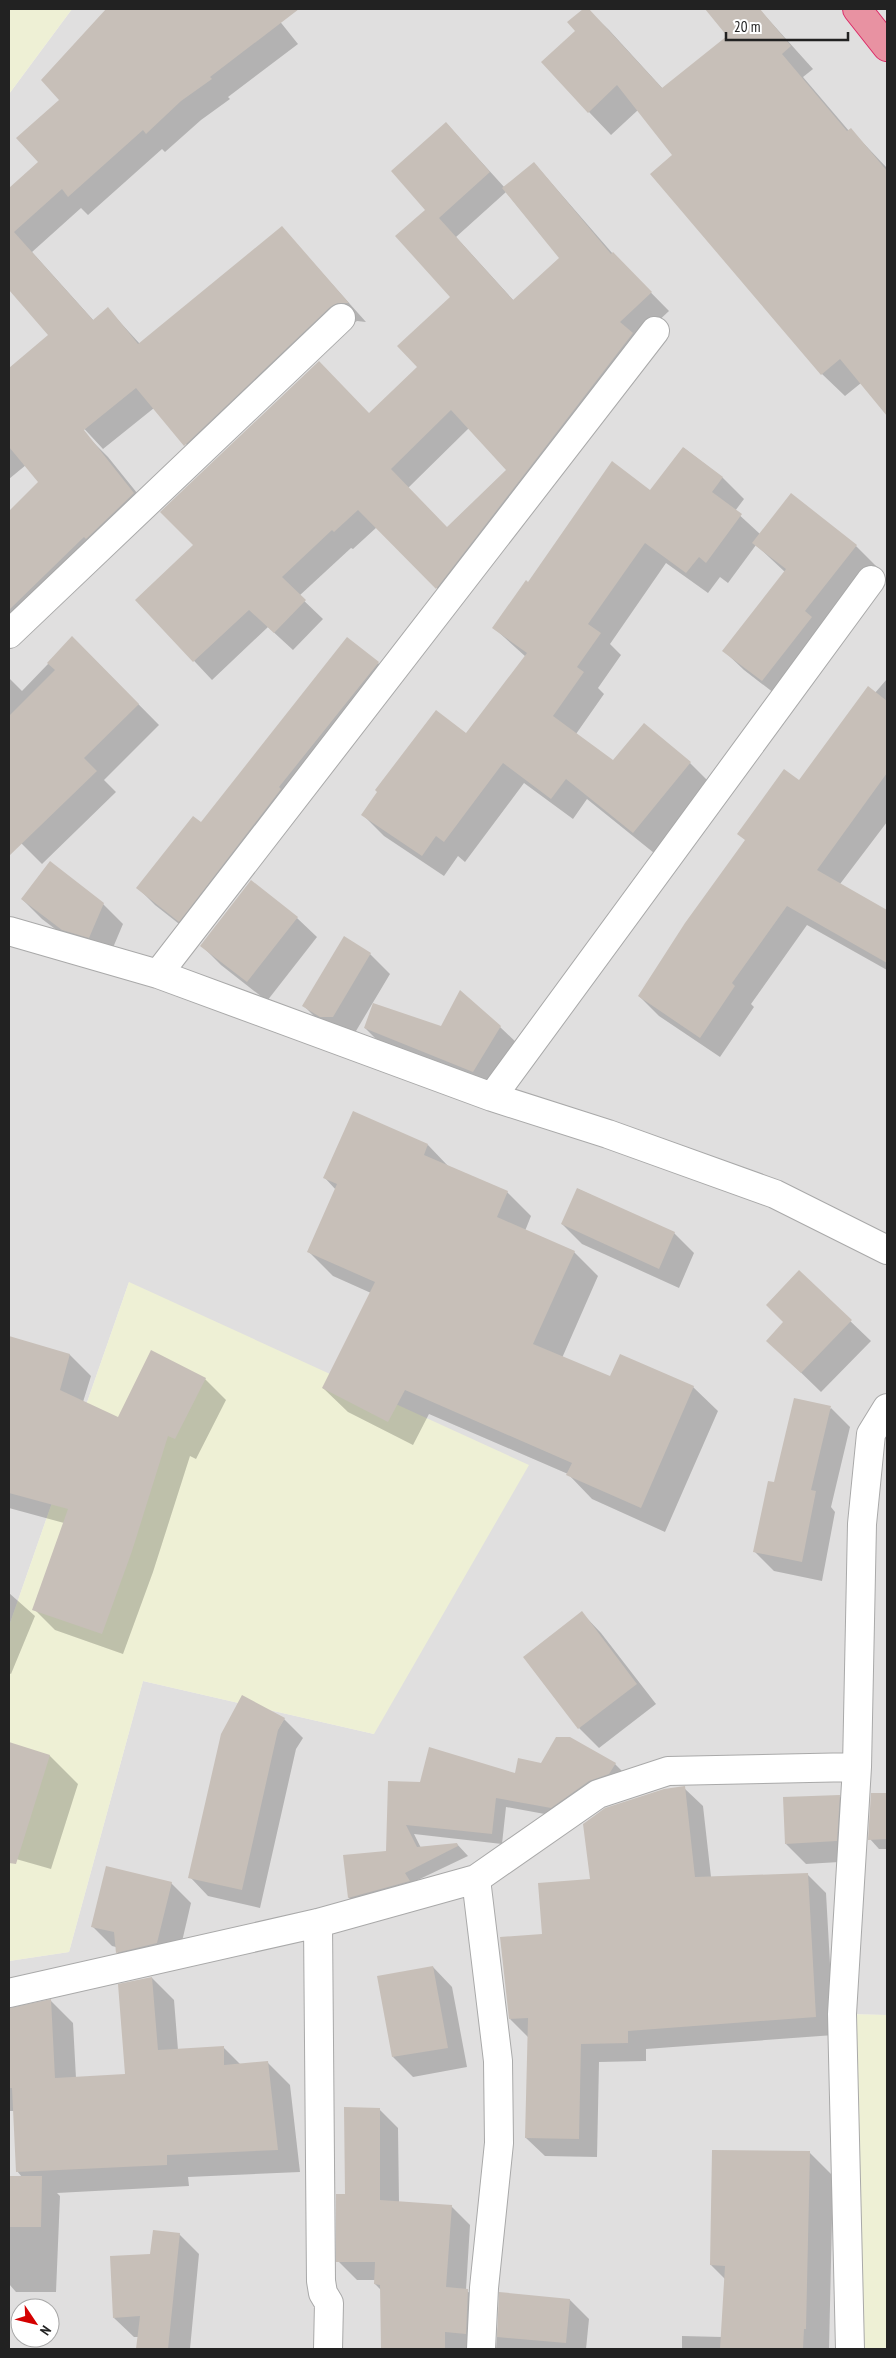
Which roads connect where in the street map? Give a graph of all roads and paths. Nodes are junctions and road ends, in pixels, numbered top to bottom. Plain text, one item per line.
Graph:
1 (857, 9) edge
2 (887, 47) edge
3 (341, 318) dead end
4 (656, 330) dead end
5 (871, 580) dead end
6 (9, 634) edge
7 (9, 931) edge
8 (158, 974) junction
9 (492, 1098) junction
10 (887, 1250) edge
11 (887, 1408) edge
12 (857, 1767) junction
13 (476, 1879) junction
14 (318, 1923) junction
15 (9, 1993) edge
16 (328, 2349) edge
17 (481, 2349) edge
18 (850, 2349) edge

1 - 2 highway
3 - 6 street
4 - 8 street
5 - 9 street
7 - 8 street
8 - 9 street
9 - 10 street
11 - 12 street
12 - 13 street
12 - 18 street
13 - 14 street
13 - 17 street
14 - 15 street
14 - 16 street

